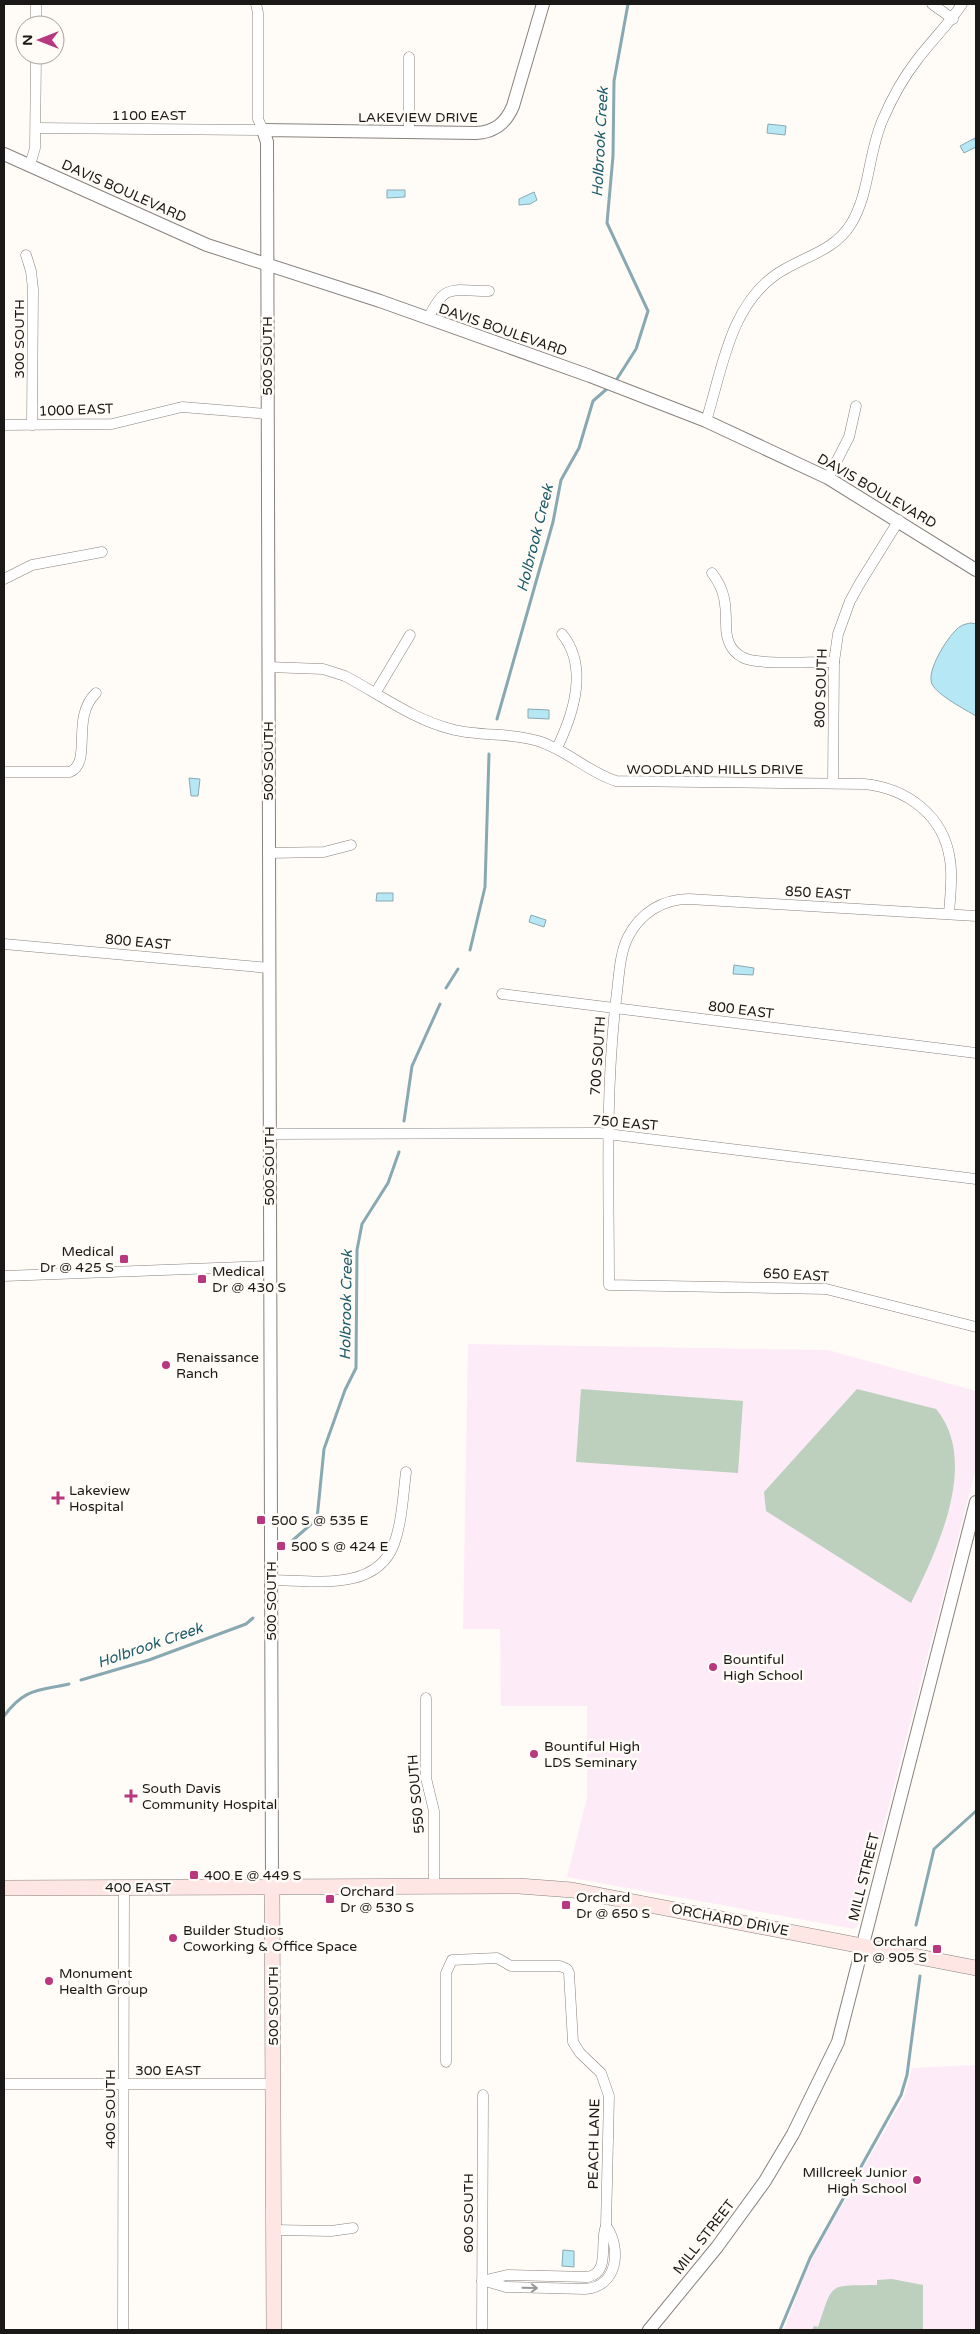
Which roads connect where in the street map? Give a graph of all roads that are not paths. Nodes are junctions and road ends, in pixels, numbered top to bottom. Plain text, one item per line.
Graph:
1 (256, 4) edge
2 (543, 4) edge
3 (932, 4) edge
4 (962, 4) edge
5 (953, 19) junction
6 (409, 57) dead end
7 (36, 65) edge
8 (36, 128) junction
9 (263, 130) junction
10 (409, 132) junction
11 (4, 154) edge
12 (30, 165) junction
13 (26, 255) dead end
14 (267, 265) junction
15 (489, 291) dead end
16 (428, 319) junction
17 (856, 406) dead end
18 (267, 414) junction
19 (706, 421) junction
20 (4, 425) edge
21 (32, 425) junction
22 (828, 478) junction
23 (899, 520) junction
24 (102, 552) dead end
25 (976, 570) edge
26 (712, 574) dead end
27 (4, 578) edge
28 (562, 634) dead end
29 (410, 635) dead end
30 (834, 662) junction
31 (268, 667) junction
32 (376, 692) junction
33 (96, 693) dead end
34 (557, 748) junction
35 (4, 772) edge
36 (833, 783) junction
37 (351, 845) dead end
38 (268, 853) junction
39 (660, 905) joint
40 (949, 914) junction
41 (976, 916) edge
42 (4, 944) edge
43 (269, 968) junction
44 (502, 994) dead end
45 (615, 1008) junction
46 (976, 1053) edge
47 (269, 1134) junction
48 (609, 1134) junction
49 (976, 1179) edge
50 (270, 1266) junction
51 (4, 1276) edge
52 (610, 1285) joint
53 (976, 1327) edge
54 (406, 1472) dead end
55 (976, 1502) edge
56 (271, 1580) junction
57 (426, 1698) dead end
58 (124, 1887) junction
59 (272, 1887) junction
60 (434, 1887) junction
61 (4, 1888) edge
62 (862, 1946) junction
63 (976, 1968) edge
64 (446, 2062) dead end
65 (4, 2084) edge
66 (124, 2084) junction
67 (273, 2084) junction
68 (483, 2096) dead end
69 (353, 2228) dead end
70 (274, 2230) junction
71 (482, 2281) junction
72 (123, 2330) edge
73 (274, 2330) edge
74 (482, 2330) edge
75 (649, 2330) edge

1 - 9 street, 500 SOUTH
2 - 10 street, LAKEVIEW DRIVE
3 - 5 street
4 - 5 street
5 - 19 street
6 - 10 street
7 - 8 street
8 - 9 street, 1100 EAST
8 - 12 street
9 - 10 street, LAKEVIEW DRIVE
9 - 14 street, 500 SOUTH
11 - 12 street, DAVIS BOULEVARD
12 - 14 street, DAVIS BOULEVARD
13 - 21 street, 300 SOUTH
14 - 16 street, DAVIS BOULEVARD
14 - 18 street, 500 SOUTH
15 - 16 street
16 - 19 street, DAVIS BOULEVARD
17 - 22 street
18 - 21 street, 1000 EAST
18 - 31 street, 500 SOUTH
19 - 22 street, DAVIS BOULEVARD
20 - 21 street, 1000 EAST
22 - 23 street, DAVIS BOULEVARD
23 - 25 street, DAVIS BOULEVARD
23 - 30 street, 800 SOUTH
24 - 27 street
26 - 30 street
28 - 34 street
29 - 32 street
30 - 36 street, 800 SOUTH
31 - 32 street, WOODLAND HILLS DRIVE
31 - 38 street, 500 SOUTH
32 - 34 street, WOODLAND HILLS DRIVE
33 - 35 street
34 - 36 street, WOODLAND HILLS DRIVE
36 - 40 street, WOODLAND HILLS DRIVE
37 - 38 street
38 - 43 street, 500 SOUTH
39 - 40 street, 850 EAST
39 - 45 street, 700 SOUTH
40 - 41 street, 850 EAST
42 - 43 street, 800 EAST
43 - 47 street, 500 SOUTH
44 - 45 street, 800 EAST
45 - 46 street, 800 EAST
45 - 48 street, 700 SOUTH
47 - 48 street, 750 EAST
47 - 50 street, 500 SOUTH
48 - 49 street, 750 EAST
48 - 52 street, 700 SOUTH
50 - 51 street
50 - 56 street, 500 SOUTH
52 - 53 street, 650 EAST
54 - 56 street
55 - 62 street, MILL STREET
56 - 59 street, 500 SOUTH
57 - 60 street, 550 SOUTH
58 - 59 main road, 400 EAST
58 - 61 main road, 400 EAST
58 - 66 street, 400 SOUTH
59 - 60 main road, ORCHARD DRIVE
59 - 67 main road, 500 SOUTH
60 - 62 main road, ORCHARD DRIVE
62 - 63 main road, ORCHARD DRIVE
62 - 75 street, MILL STREET
64 - 71 street, PEACH LANE
65 - 66 street, 300 EAST
66 - 67 street, 300 EAST
66 - 72 street, 400 SOUTH
67 - 70 main road, 500 SOUTH
68 - 71 street, 600 SOUTH
69 - 70 street
70 - 73 main road, 500 SOUTH
71 - 74 street, 600 SOUTH

